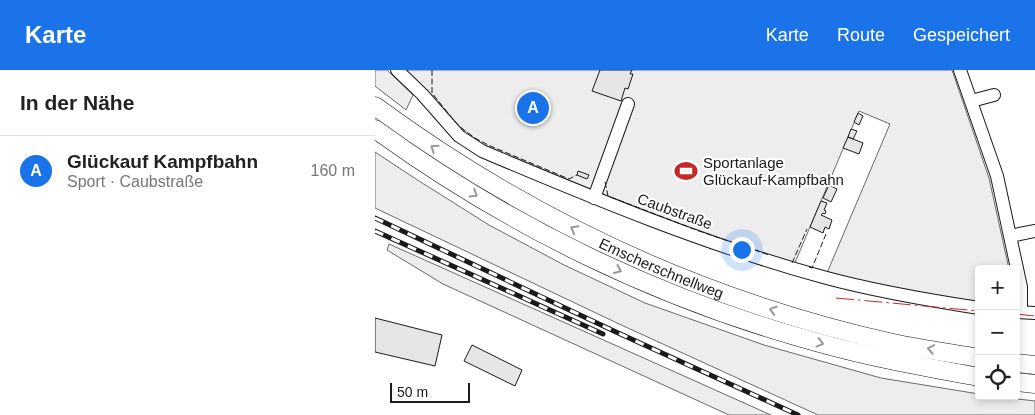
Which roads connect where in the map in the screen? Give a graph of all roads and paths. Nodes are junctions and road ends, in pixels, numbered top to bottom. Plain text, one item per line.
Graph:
1 (397, 70) edge
2 (960, 70) edge
3 (994, 95) dead end
4 (971, 101) junction
5 (628, 104) dead end
6 (375, 106) edge
7 (375, 129) edge
8 (594, 198) junction
9 (1034, 230) dead end
10 (1010, 236) junction
11 (975, 307) edge
12 (1019, 310) edge
13 (1020, 312) edge
14 (1035, 313) edge
15 (975, 357) edge
16 (1020, 363) edge
17 (1035, 365) edge
18 (975, 376) edge
19 (1020, 382) edge
20 (1035, 384) edge

1 - 8 street, Caubstraße
2 - 4 street
3 - 4 street
4 - 10 street
5 - 8 street
15 -> 6 highway, Emscherschnellweg
7 -> 18 highway, Emscherschnellweg
8 - 11 street, Caubstraße
9 - 10 street
10 - 12 street
13 - 14 street
16 - 17 highway
19 - 20 highway

